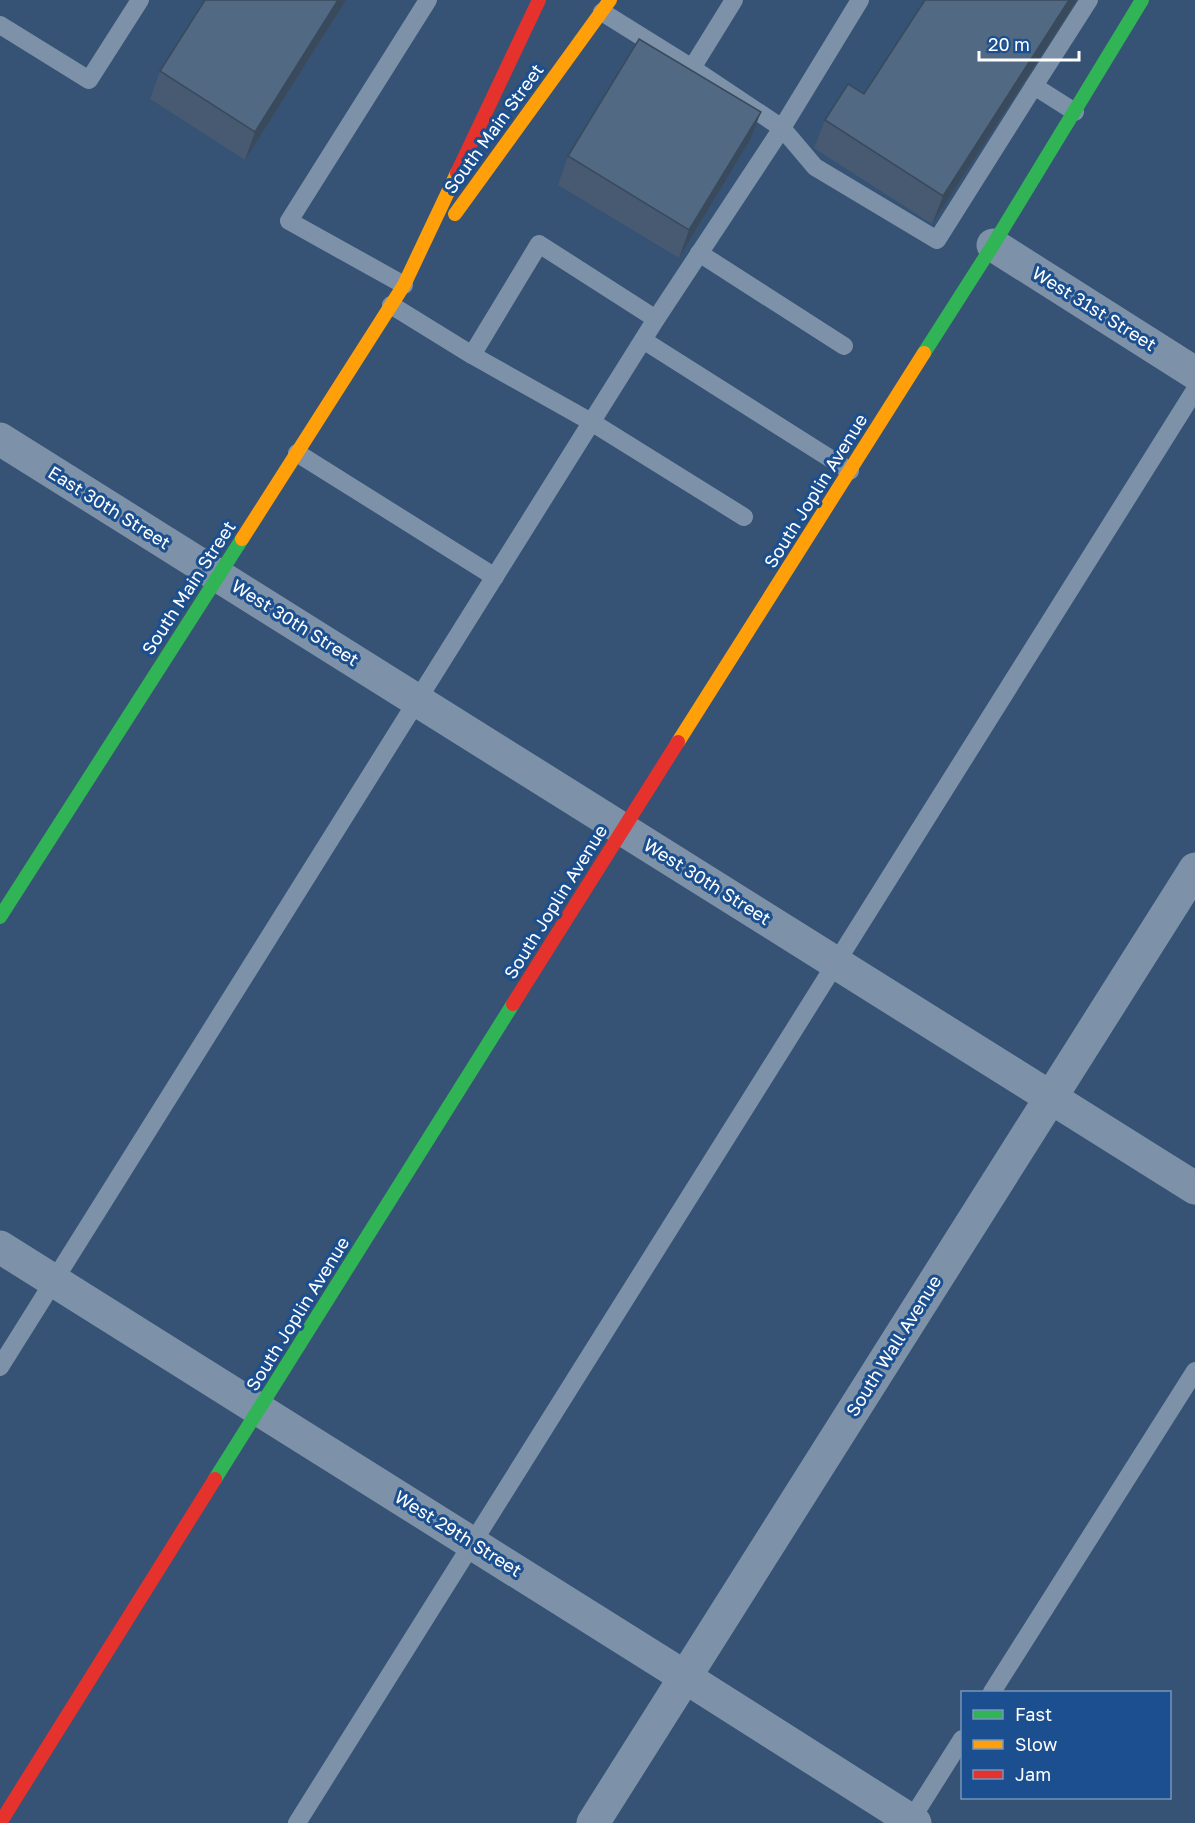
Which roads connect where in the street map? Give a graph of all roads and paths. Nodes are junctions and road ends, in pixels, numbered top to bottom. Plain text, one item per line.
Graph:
1 (140, 0) edge
2 (428, 0) edge
3 (539, 0) edge
4 (734, 0) edge
5 (860, 0) edge
6 (1089, 0) edge
7 (1142, 0) edge
8 (606, 6) edge
9 (0, 25) edge
10 (692, 68) junction
11 (1034, 86) junction
12 (1075, 112) junction
13 (782, 128) junction
14 (993, 244) junction
15 (699, 253) junction
16 (405, 282) junction
17 (391, 305) junction
18 (656, 319) junction
19 (643, 340) junction
20 (844, 346) dead end
21 (472, 355) junction
22 (1195, 373) edge
23 (1195, 390) edge
24 (592, 423) junction
25 (1, 444) edge
26 (297, 453) junction
27 (850, 471) junction
28 (744, 517) dead end
29 (218, 575) junction
30 (495, 577) junction
31 (418, 700) junction
32 (623, 829) junction
33 (1195, 868) edge
34 (0, 917) edge
35 (836, 963) junction
36 (1051, 1098) junction
37 (1195, 1188) edge
38 (0, 1247) edge
39 (54, 1281) junction
40 (0, 1367) edge
41 (1195, 1371) edge
42 (260, 1409) junction
43 (473, 1543) junction
44 (685, 1677) junction
45 (993, 1691) edge
46 (961, 1742) edge
47 (912, 1822) edge
48 (0, 1823) edge
49 (297, 1823) edge
50 (593, 1823) edge

1 - 9 lane
2 - 16 lane
3 - 16 street, South Main Street
4 - 10 lane
5 - 13 lane
6 - 11 lane
7 - 12 street, South Joplin Avenue
8 - 10 lane
8 - 16 street, South Main Street
10 - 13 lane
11 - 12 lane
11 - 13 lane
12 - 14 street, South Joplin Avenue
13 - 15 lane
14 - 22 street, West 31st Street
14 - 27 street, South Joplin Avenue
15 - 18 lane
15 - 20 lane
16 - 17 street, South Main Street
17 - 21 lane
17 - 26 street, South Main Street
18 - 19 lane
18 - 21 lane
19 - 24 lane
19 - 27 lane
21 - 24 lane
23 - 35 lane
24 - 28 lane
24 - 30 lane
25 - 29 street, East 30th Street
26 - 29 street, South Main Street
26 - 30 lane
27 - 32 street, South Joplin Avenue
29 - 31 street, West 30th Street
29 - 34 street, South Main Street
30 - 31 lane
31 - 32 street, West 30th Street
31 - 39 lane
32 - 35 street, West 30th Street
32 - 42 street, South Joplin Avenue
33 - 36 street, South Wall Avenue
35 - 36 street, West 30th Street
35 - 43 lane
36 - 37 street, West 30th Street
36 - 44 street, South Wall Avenue
38 - 39 street, West 29th Street
39 - 40 lane
39 - 42 street, West 29th Street
41 - 45 lane
42 - 43 street, West 29th Street
42 - 48 street, South Joplin Avenue
43 - 44 street, West 29th Street
43 - 49 lane
44 - 47 street, West 29th Street
44 - 50 street, South Wall Avenue
46 - 47 lane

